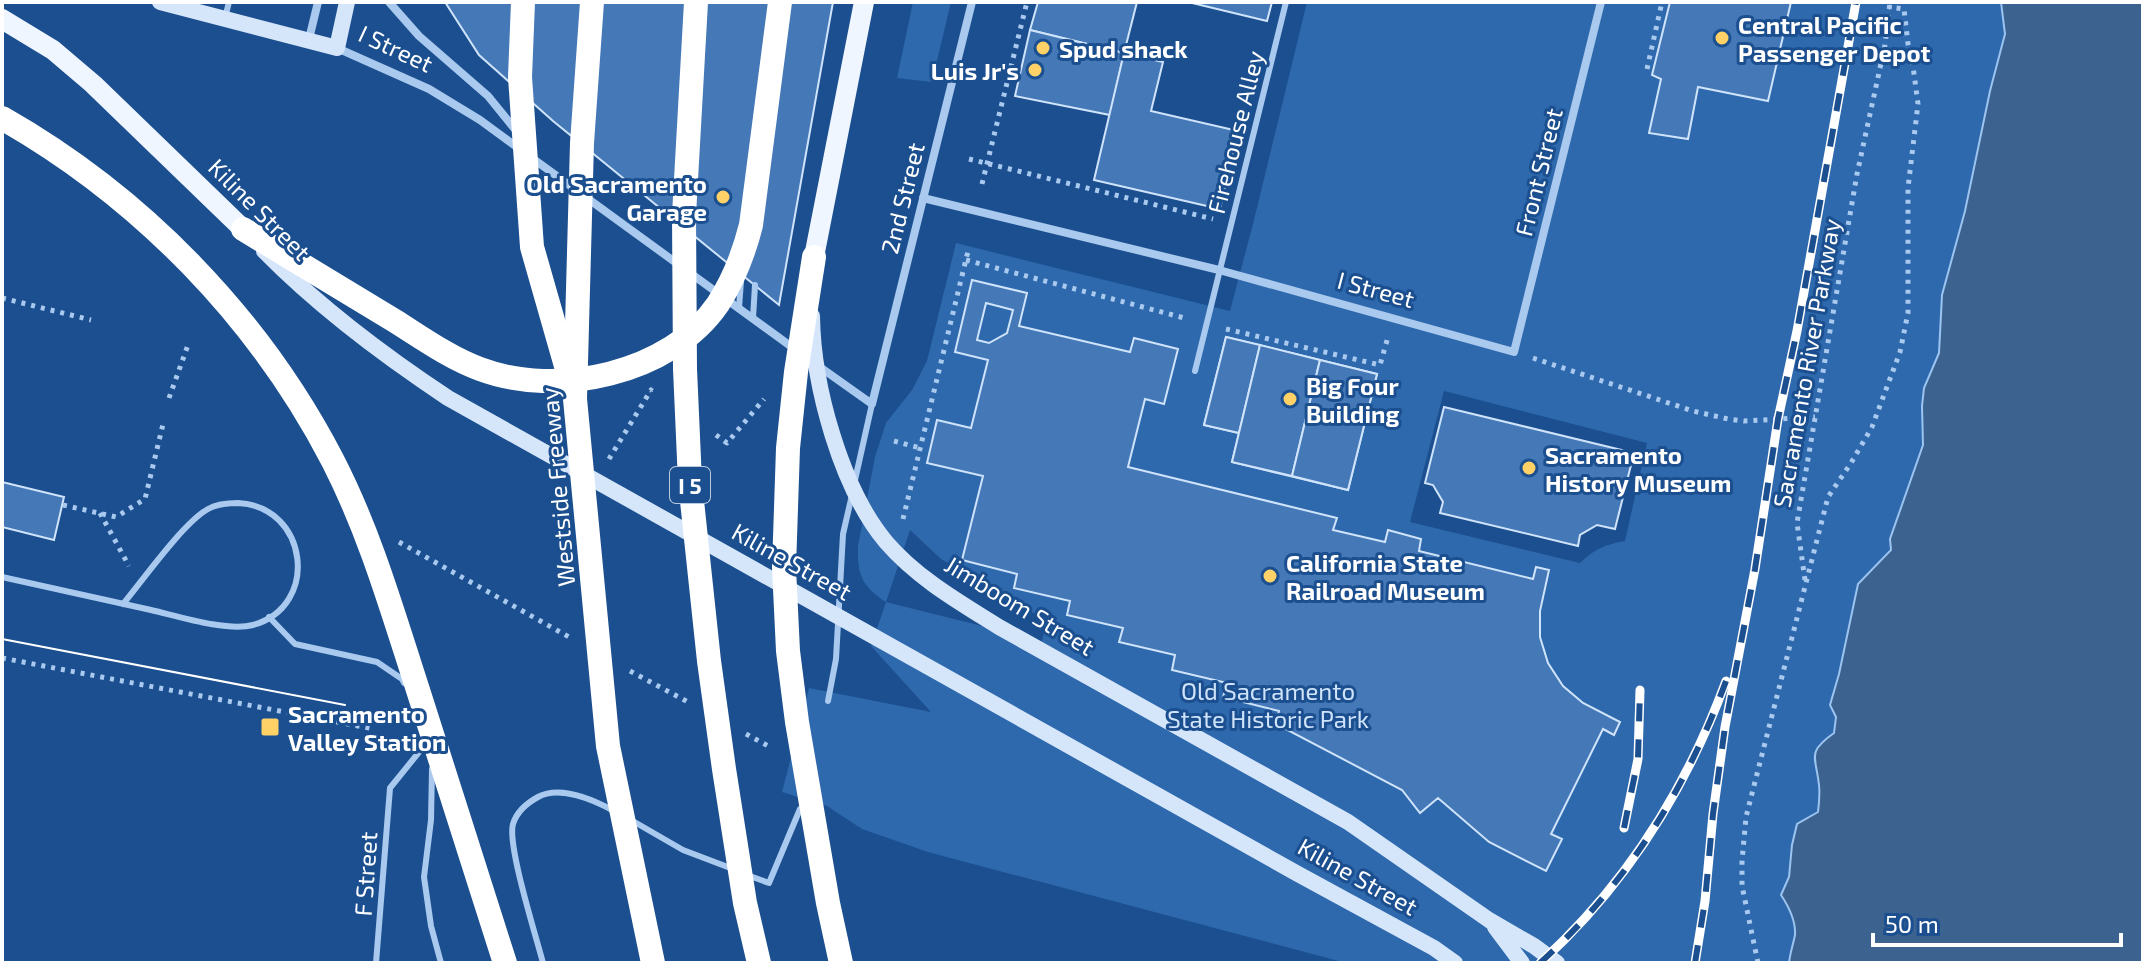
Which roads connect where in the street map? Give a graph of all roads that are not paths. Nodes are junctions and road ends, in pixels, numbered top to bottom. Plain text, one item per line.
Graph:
1 (160, 2) edge
2 (318, 2) edge
3 (347, 2) edge
4 (389, 2) edge
5 (523, 2) edge
6 (592, 2) edge
7 (696, 2) edge
8 (780, 2) edge
9 (864, 2) edge
10 (972, 2) edge
11 (1286, 2) edge
12 (1601, 2) edge
13 (227, 10) edge
14 (2, 19) edge
15 (309, 39) junction
16 (337, 48) junction
17 (2, 118) edge
18 (546, 168) junction
19 (923, 198) junction
20 (243, 229) junction
21 (814, 257) junction
22 (1219, 270) junction
23 (741, 273) dead end
24 (755, 285) dead end
25 (739, 308) junction
26 (753, 318) junction
27 (1514, 352) joint
28 (1195, 371) dead end
29 (575, 399) junction
30 (872, 404) junction
31 (2, 577) edge
32 (123, 604) junction
33 (269, 617) junction
34 (407, 689) dead end
35 (412, 698) dead end
36 (828, 701) dead end
37 (428, 740) junction
38 (800, 809) dead end
39 (1489, 920) junction
40 (376, 963) edge
41 (441, 963) edge
42 (505, 963) edge
43 (543, 963) edge
44 (653, 963) edge
45 (759, 963) edge
46 (841, 963) edge
47 (1455, 963) edge
48 (1522, 963) edge
49 (1557, 963) edge

1 - 13 main road, I Street
2 - 15 street
3 - 16 main road
4 - 18 street, I Street
5 - 29 highway
6 - 29 highway, Westside Freeway
7 - 45 highway, I 5
8 - 20 highway
9 - 21 main road, Jimboom Street
10 - 19 street, 2nd Street
11 - 22 lane, Firehouse Alley
12 - 27 street, Front Street
13 - 15 main road, I Street
14 - 20 main road, Kiline Street
15 - 16 main road, I Street
16 - 18 street, I Street
17 - 42 highway
18 - 25 street, I Street
19 - 22 street, I Street
19 - 30 street, 2nd Street
20 - 47 main road, Kiline Street
21 - 39 main road, Jimboom Street
21 - 46 highway
22 - 27 street, I Street
22 - 28 lane, Firehouse Alley
23 - 25 lane
24 - 26 lane
25 - 26 street, I Street
26 - 30 street, I Street
29 - 44 highway, Westside Freeway
30 - 36 lane
31 - 32 lane
32 - 33 lane
32 - 33 lane
33 - 34 lane
35 - 37 lane
37 - 40 lane, F Street
37 - 41 lane
38 - 43 lane
39 - 48 main road
39 - 49 main road

